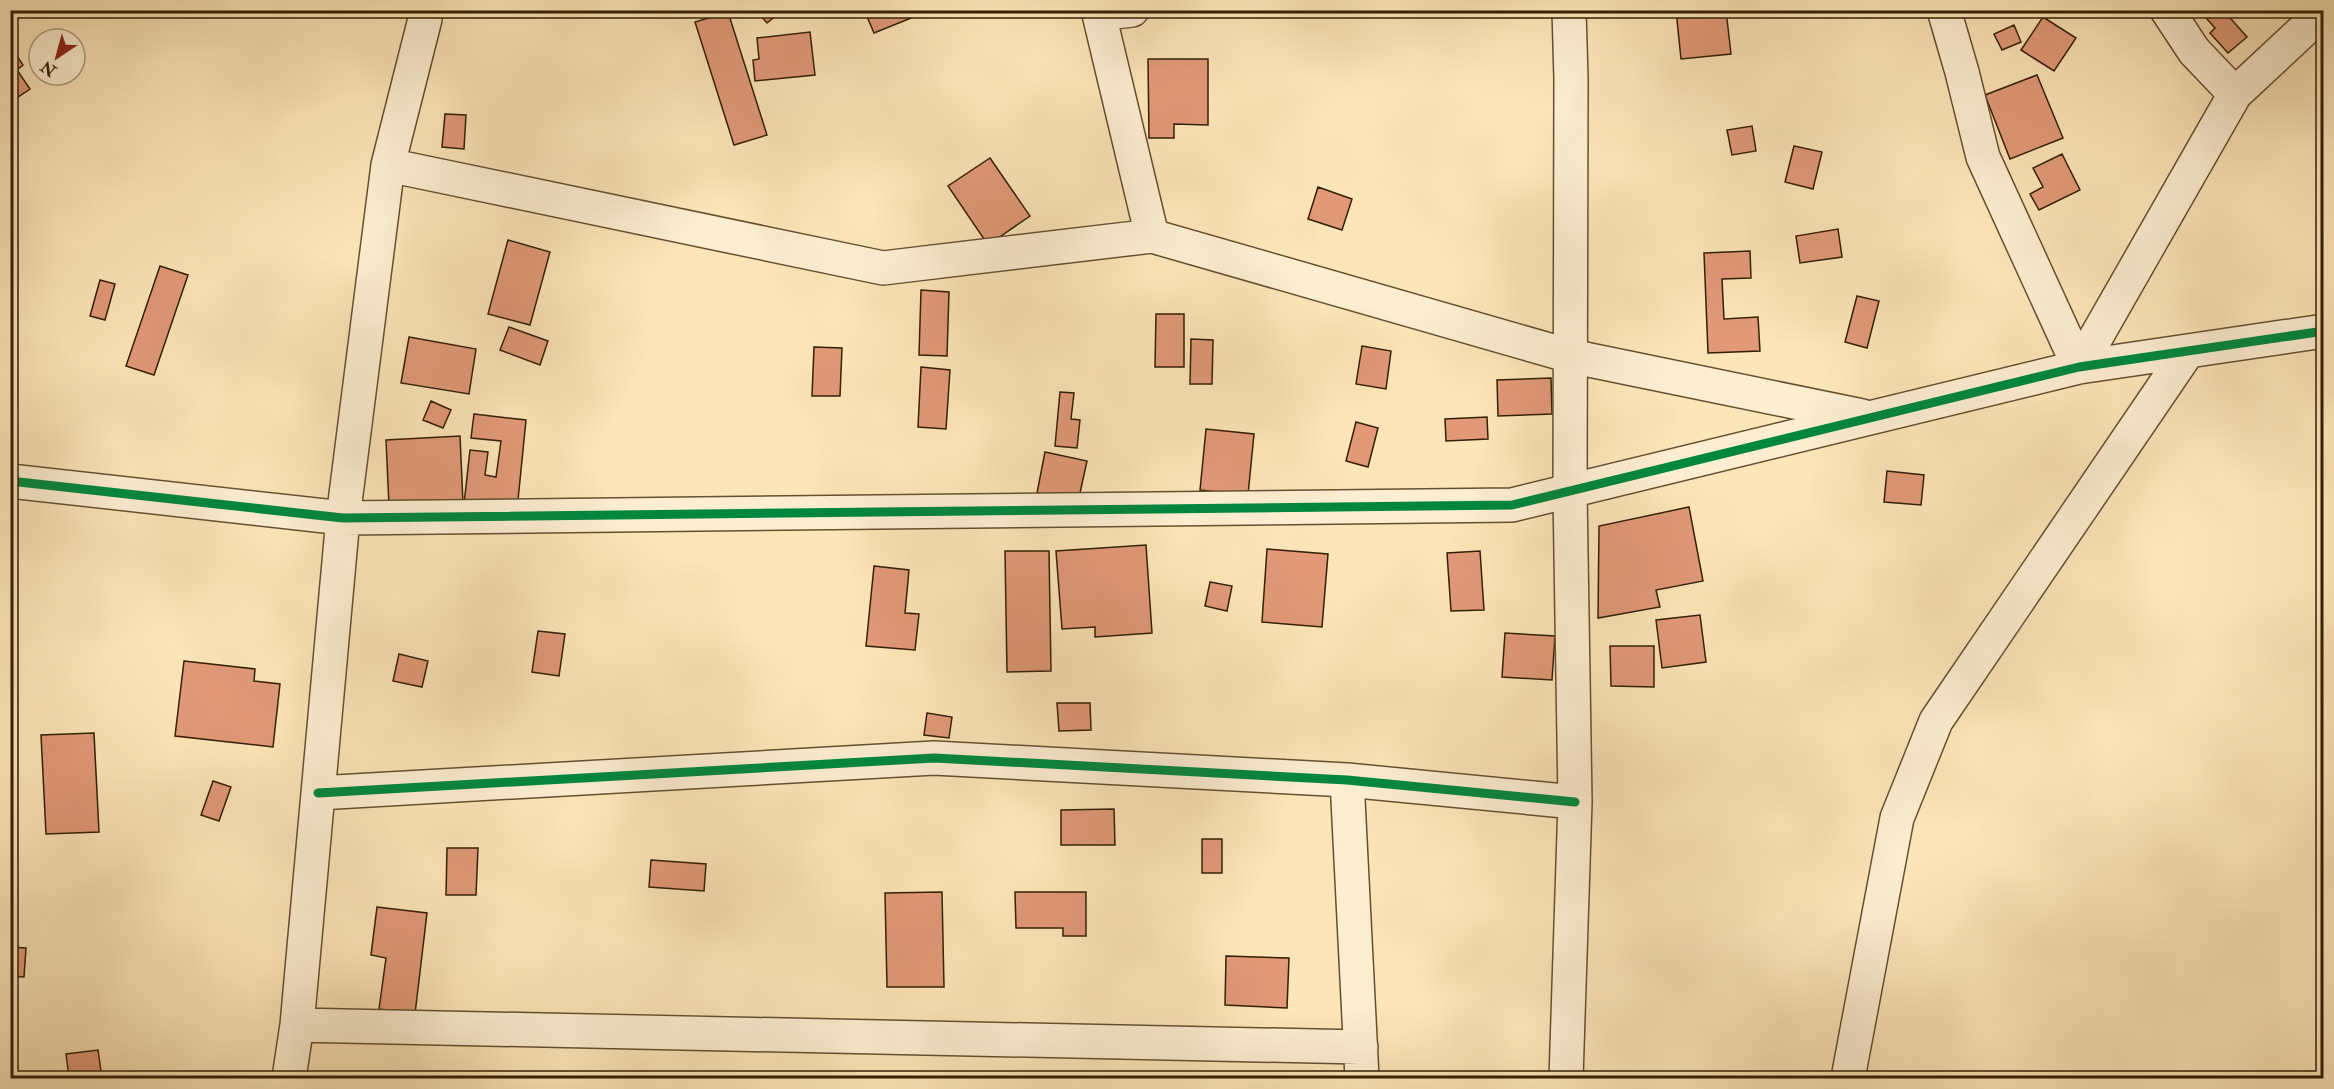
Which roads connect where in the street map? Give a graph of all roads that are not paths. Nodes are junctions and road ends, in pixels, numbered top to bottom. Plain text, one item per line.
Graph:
1 (1132, 10) edge
2 (1569, 10) edge
3 (1944, 10) edge
4 (2167, 10) edge
5 (2324, 11) edge
6 (1099, 12) edge
7 (431, 13) edge
8 (2235, 94) junction
9 (388, 165) junction
10 (1152, 236) junction
11 (2324, 331) edge
12 (2188, 351) junction
13 (1570, 356) junction
14 (2079, 367) junction
15 (1872, 418) junction
16 (10, 481) edge
17 (1570, 492) junction
18 (343, 518) junction
19 (1347, 780) junction
20 (318, 793) junction
21 (1575, 802) junction
22 (297, 1025) junction
23 (1360, 1047) junction
24 (289, 1078) edge
25 (1362, 1078) edge
26 (1566, 1078) edge
27 (1848, 1078) edge

1 - 6 street
2 - 13 street
3 - 14 street
4 - 8 street
5 - 8 street
6 - 10 street
7 - 9 street
8 - 14 street
9 - 10 street
9 - 18 street
10 - 13 street
11 - 12 street
12 - 14 street
12 - 27 street
13 - 15 street
13 - 17 street
14 - 15 street
15 - 17 street
16 - 18 street
17 - 18 street
17 - 21 street
18 - 20 street
19 - 20 street
19 - 21 street
19 - 23 street
20 - 22 street
21 - 26 street
22 - 23 street
22 - 24 street
23 - 25 street

